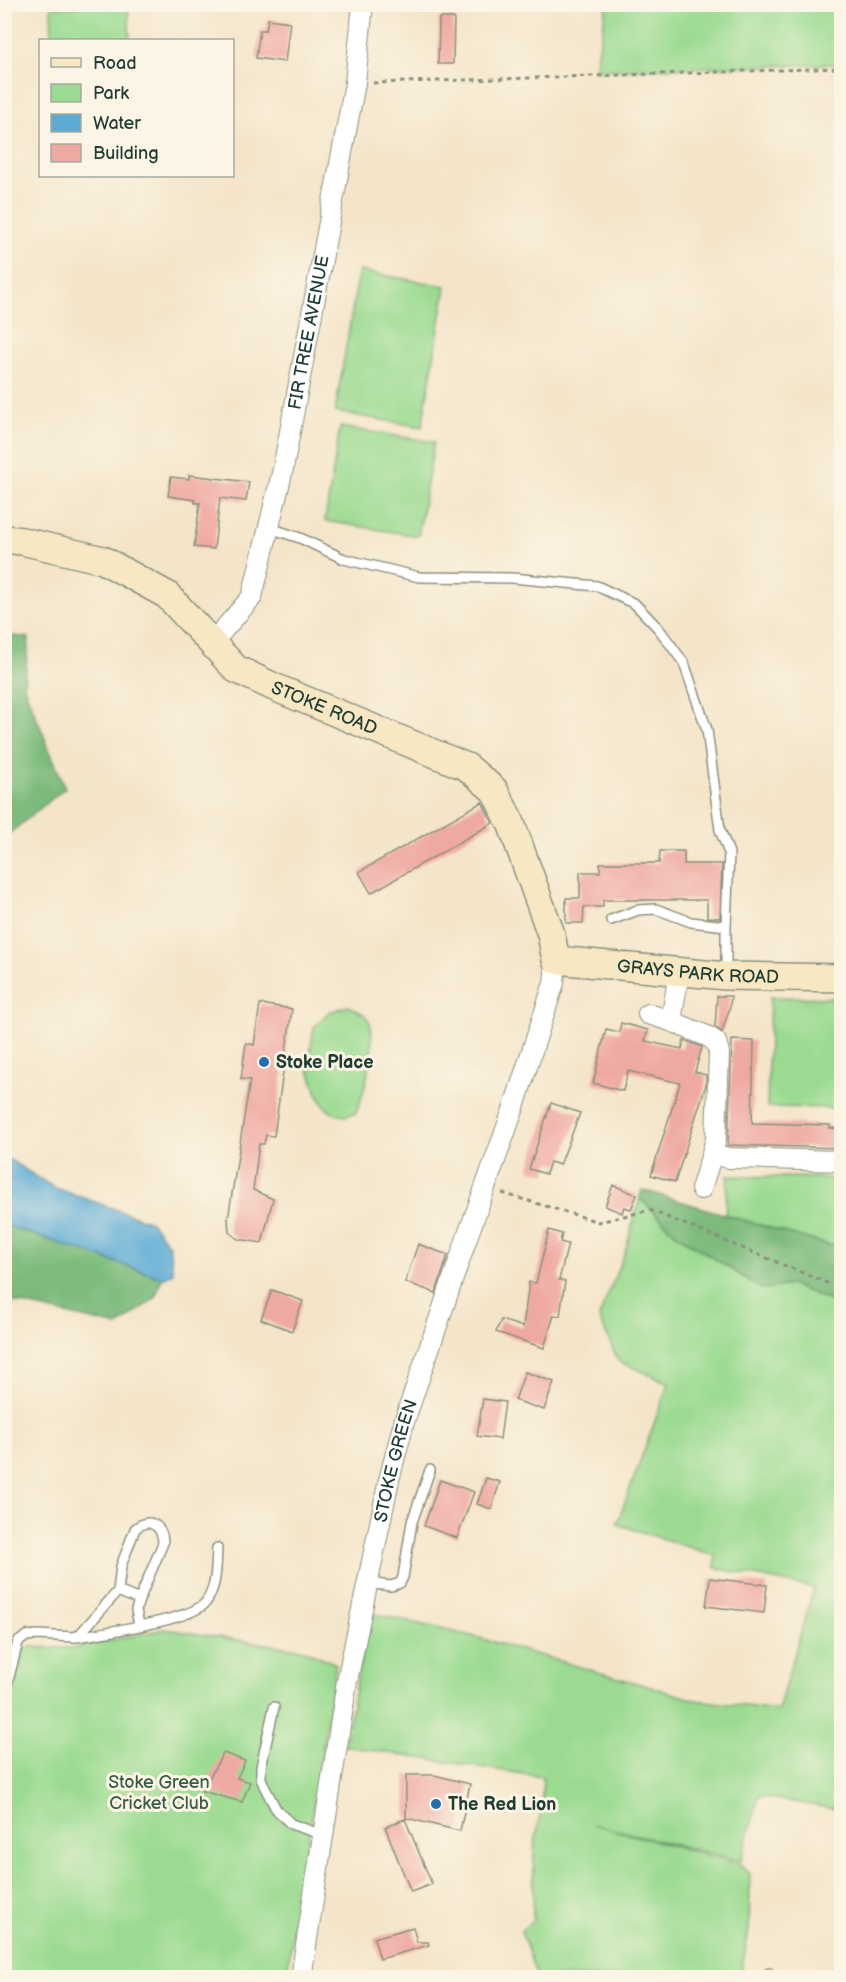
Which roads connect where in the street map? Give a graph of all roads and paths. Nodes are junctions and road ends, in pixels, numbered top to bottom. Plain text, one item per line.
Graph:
1 (363, 4) edge
2 (842, 68) edge
3 (389, 82) dead end
4 (270, 528) junction
5 (4, 539) edge
6 (211, 644) junction
7 (610, 920) dead end
8 (726, 926) junction
9 (556, 960) junction
10 (679, 973) junction
11 (726, 976) junction
12 (842, 978) edge
13 (648, 1014) dead end
14 (671, 1020) junction
15 (712, 1154) junction
16 (842, 1161) edge
17 (485, 1188) junction
18 (701, 1189) dead end
19 (842, 1289) edge
20 (430, 1470) dead end
21 (217, 1548) dead end
22 (367, 1583) junction
23 (118, 1591) junction
24 (139, 1600) junction
25 (139, 1625) junction
26 (74, 1637) junction
27 (4, 1696) edge
28 (274, 1707) dead end
29 (323, 1835) junction
30 (301, 1977) edge

1 - 4 street, FIR TREE AVENUE
2 - 3 path
4 - 6 street, FIR TREE AVENUE
4 - 8 lane
5 - 6 main road, STOKE ROAD
6 - 9 main road, STOKE ROAD
7 - 8 lane
8 - 11 lane
9 - 10 main road, GRAYS PARK ROAD
9 - 17 street, STOKE GREEN
10 - 11 main road, GRAYS PARK ROAD
10 - 14 street
11 - 12 main road, GRAYS PARK ROAD
13 - 14 street
14 - 15 street
15 - 16 street
15 - 18 street
17 - 19 path
17 - 22 street, STOKE GREEN
20 - 22 lane
21 - 25 lane
22 - 29 street, STOKE GREEN
23 - 24 lane
23 - 24 lane
23 - 26 lane
24 - 25 lane
25 - 26 lane
26 - 27 lane
28 - 29 lane
29 - 30 street, STOKE GREEN

